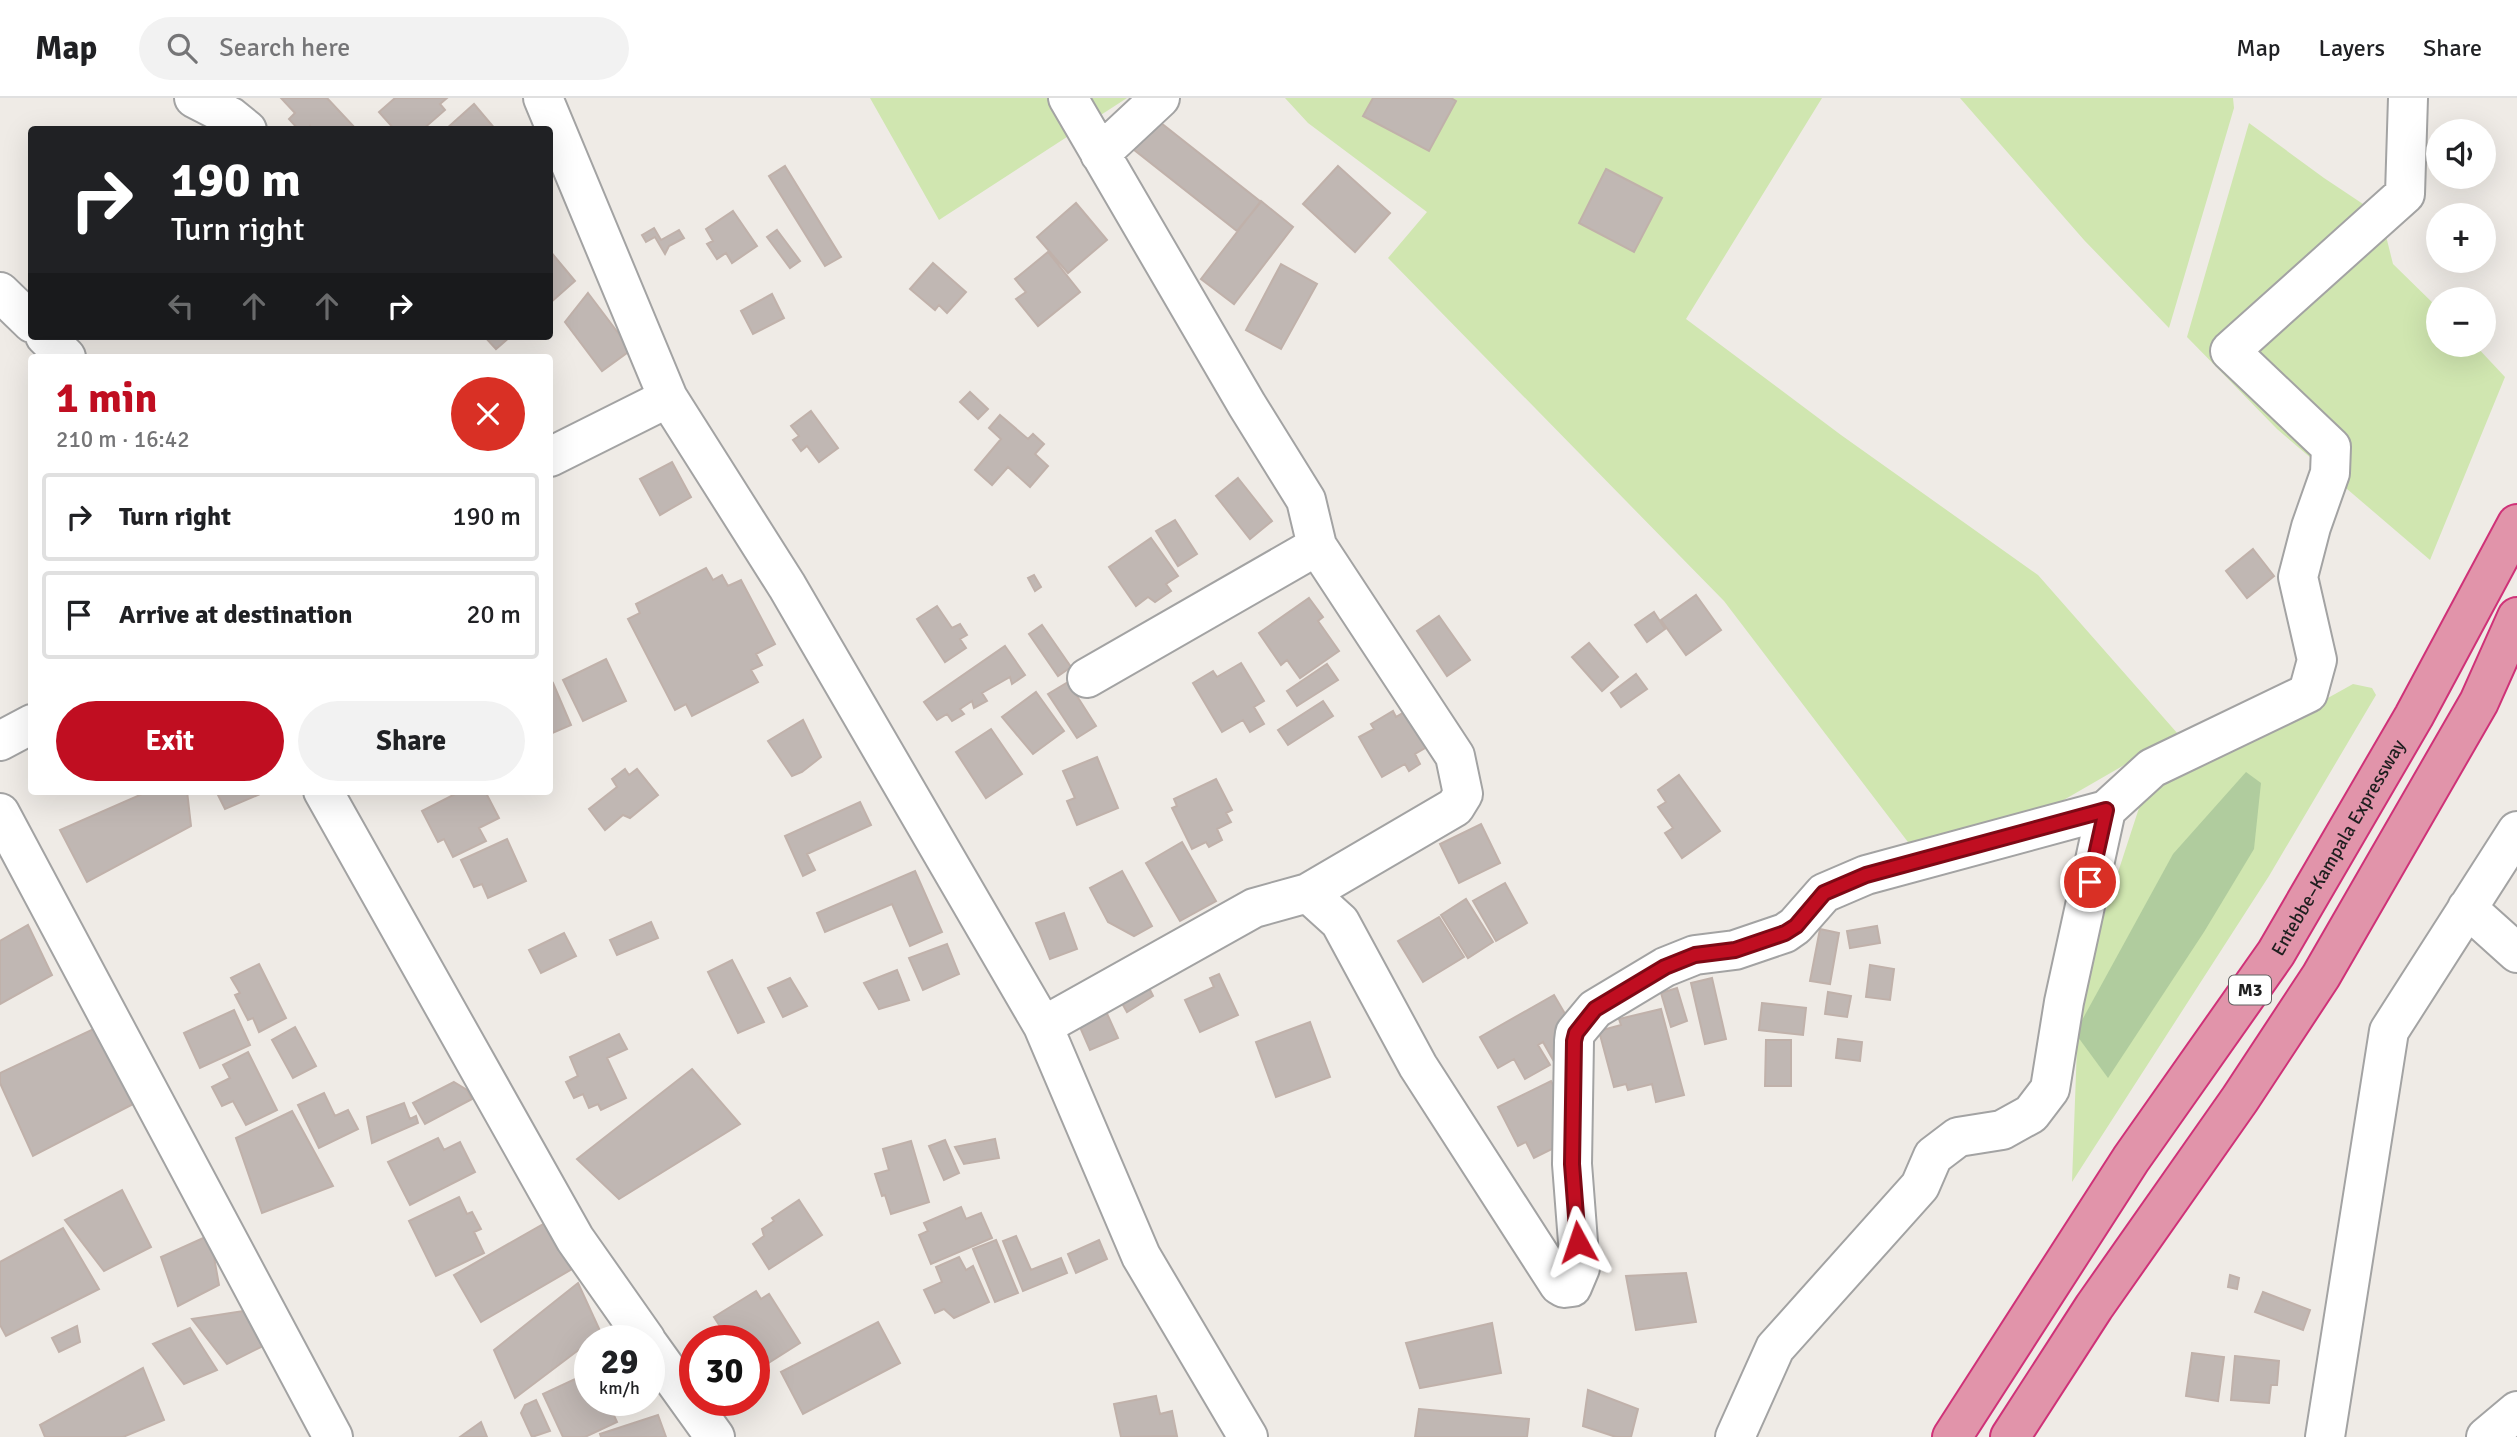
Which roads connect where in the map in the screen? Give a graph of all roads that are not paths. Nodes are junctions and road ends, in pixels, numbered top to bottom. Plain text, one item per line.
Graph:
1 (194, 98) edge
2 (543, 98) edge
3 (1069, 98) edge
4 (1160, 98) edge
5 (2408, 98) edge
6 (242, 126) edge
7 (550, 126) edge
8 (553, 140) edge
9 (1100, 154) junction
10 (559, 165) edge
11 (0, 292) edge
12 (28, 319) edge
13 (49, 340) edge
14 (63, 354) edge
15 (668, 398) junction
16 (553, 456) edge
17 (2517, 524) edge
18 (1317, 545) junction
19 (2517, 617) edge
20 (1087, 678) dead end
21 (28, 726) edge
22 (0, 741) edge
23 (325, 795) edge
24 (2106, 810) junction
25 (0, 813) edge
26 (2517, 831) edge
27 (1308, 892) junction
28 (2467, 908) junction
29 (2517, 953) edge
30 (1043, 1026) junction
31 (635, 1325) edge
32 (665, 1367) edge
33 (2517, 1411) edge
34 (333, 1437) edge
35 (715, 1437) edge
36 (1248, 1437) edge
37 (1735, 1437) edge
38 (1952, 1437) edge
39 (2010, 1437) edge
40 (2325, 1437) edge
41 (2486, 1437) edge

1 - 6 street
2 - 7 street
3 - 9 street
4 - 9 street
5 - 24 street
8 - 10 street
9 - 18 street
10 - 15 street
11 - 12 street
13 - 14 street
15 - 16 street
15 - 30 street
17 - 38 highway, Entebbe–Kampala Expressway / M3
18 - 20 street
18 - 27 street
19 - 39 highway, M3
21 - 22 street
23 - 31 street
24 - 27 street
24 - 37 street
25 - 34 street
26 - 28 street
27 - 30 street
28 - 29 street
28 - 40 street
30 - 36 street
32 - 35 street
33 - 41 street

